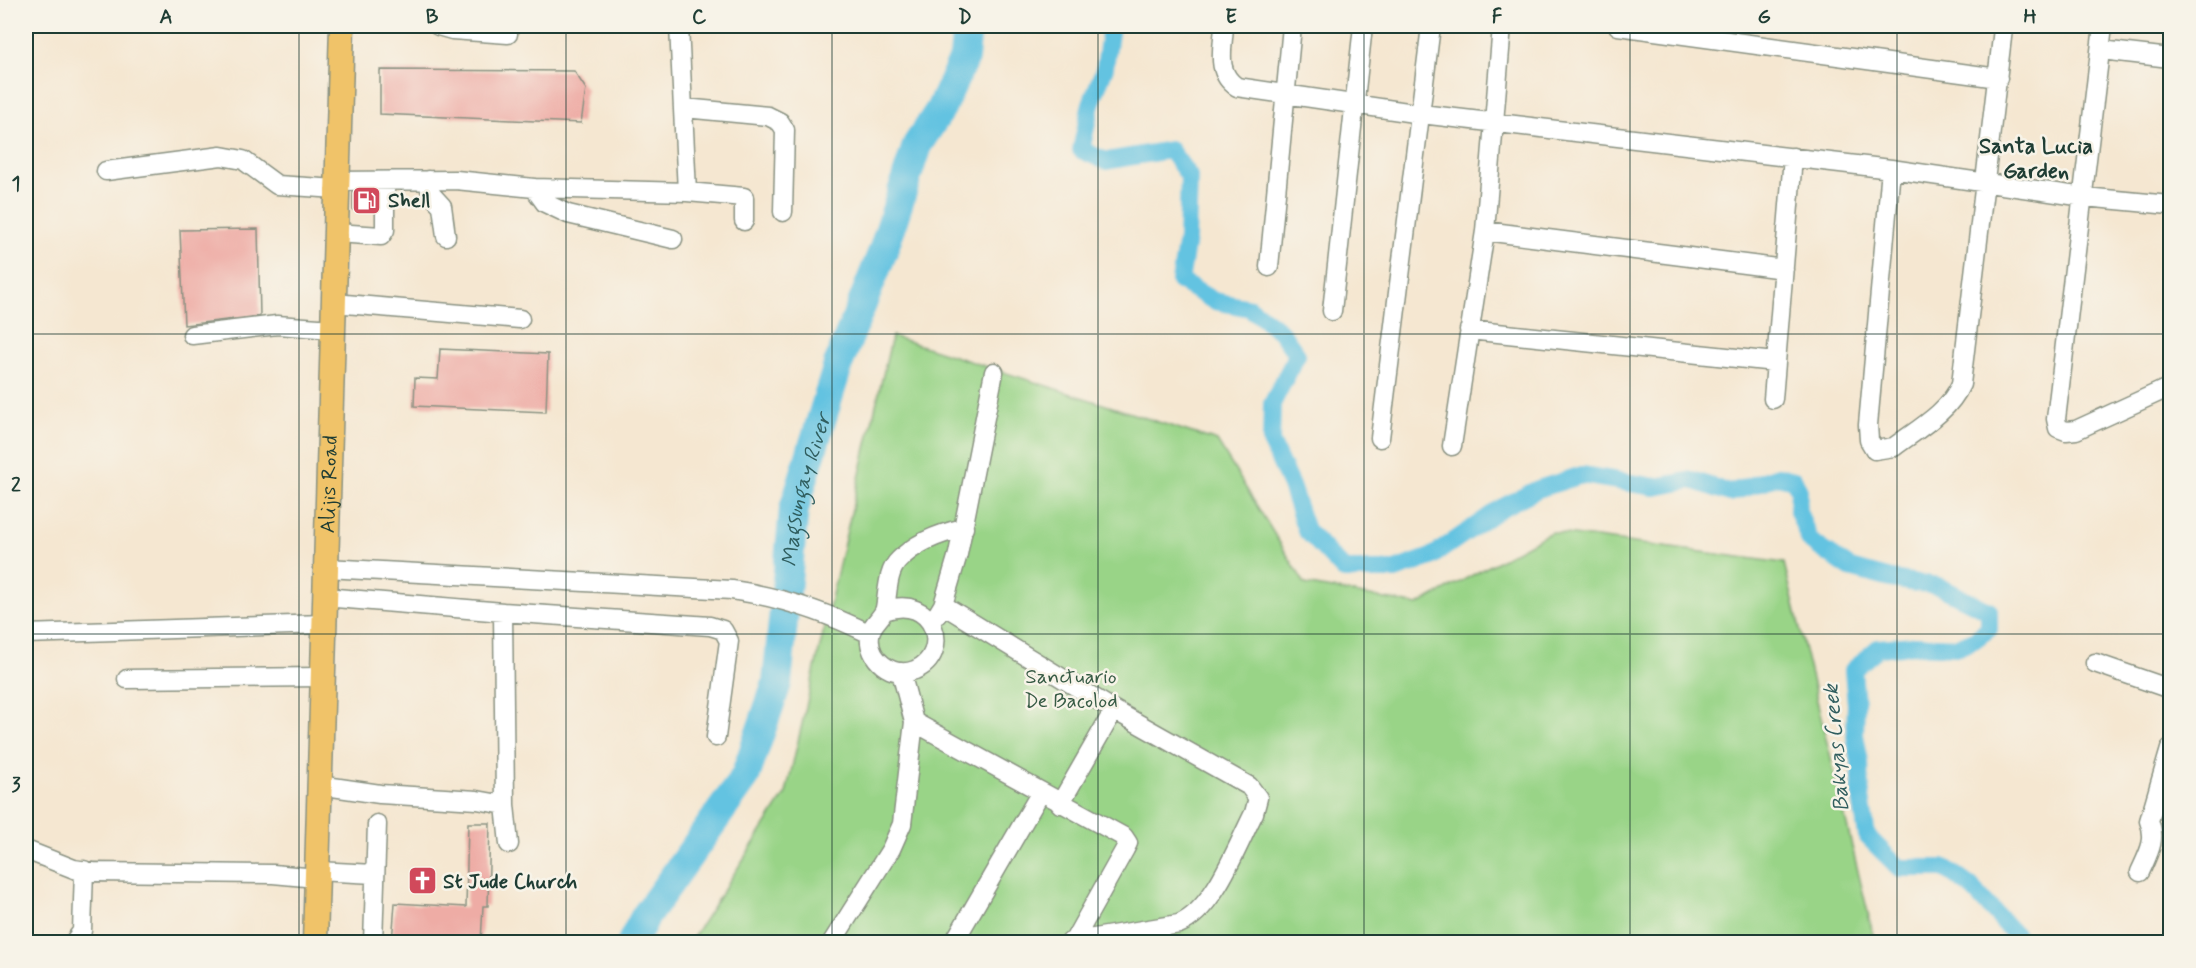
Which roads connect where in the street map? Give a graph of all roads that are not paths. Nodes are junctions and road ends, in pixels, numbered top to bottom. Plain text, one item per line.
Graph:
1 (342, 26) edge
2 (438, 26) edge
3 (679, 26) edge
4 (1224, 26) edge
5 (1292, 26) edge
6 (1363, 26) edge
7 (1431, 26) edge
8 (1502, 26) edge
9 (1618, 26) edge
10 (2103, 26) edge
11 (2003, 29) dead end
12 (508, 34) dead end
13 (2101, 50) junction
14 (2170, 58) edge
15 (1998, 78) junction
16 (1285, 94) junction
17 (1354, 105) junction
18 (684, 108) junction
19 (1421, 114) junction
20 (1492, 122) junction
21 (1793, 157) junction
22 (1890, 169) junction
23 (106, 171) dead end
24 (428, 180) junction
25 (1985, 181) junction
26 (385, 182) junction
27 (338, 185) junction
28 (534, 188) junction
29 (687, 192) junction
30 (2084, 197) junction
31 (2170, 205) edge
32 (783, 212) dead end
33 (744, 221) dead end
34 (1485, 231) junction
35 (336, 233) junction
36 (446, 236) dead end
37 (673, 239) dead end
38 (1269, 267) dead end
39 (1784, 269) junction
40 (334, 303) junction
41 (1332, 311) dead end
42 (520, 319) dead end
43 (333, 329) junction
44 (1469, 330) junction
45 (192, 335) dead end
46 (1774, 362) junction
47 (994, 372) dead end
48 (2170, 387) edge
49 (1773, 399) dead end
50 (1380, 438) dead end
51 (1452, 446) dead end
52 (964, 528) junction
53 (327, 568) junction
54 (324, 597) junction
55 (943, 605) junction
56 (884, 611) junction
57 (503, 612) junction
58 (324, 624) junction
59 (932, 624) junction
60 (26, 634) edge
61 (870, 634) junction
62 (2095, 663) dead end
63 (901, 672) junction
64 (322, 677) junction
65 (127, 679) dead end
66 (2170, 688) edge
67 (1114, 710) junction
68 (914, 722) junction
69 (716, 737) dead end
70 (2170, 748) edge
71 (319, 785) junction
72 (1041, 792) junction
73 (1060, 804) junction
74 (506, 805) junction
75 (377, 824) dead end
76 (509, 844) dead end
77 (26, 850) edge
78 (84, 870) junction
79 (2140, 872) dead end
80 (316, 874) junction
81 (374, 874) junction
82 (1180, 933) edge
83 (74, 942) edge
84 (315, 942) edge
85 (373, 942) edge
86 (832, 942) edge
87 (954, 942) edge
88 (1072, 942) edge

1 - 27 main road, Alijis Road
2 - 12 street
3 - 18 street
4 - 16 street
5 - 16 street
6 - 17 street
7 - 19 street
8 - 20 street
9 - 15 street
10 - 13 street
11 - 15 street
13 - 14 street
13 - 30 street
15 - 25 street
16 - 17 street
16 - 38 street
17 - 19 street
17 - 41 street
18 - 29 street
18 - 32 street
19 - 20 street
19 - 50 street
20 - 21 street
20 - 34 street
21 - 22 street
21 - 39 street
22 - 25 street
22 - 25 street
23 - 27 street
24 - 26 street
24 - 28 street
24 - 36 street
25 - 30 street
26 - 27 street
26 - 35 street
27 - 35 main road, Alijis Road
28 - 29 street
28 - 37 street
29 - 33 street
30 - 31 street
30 - 48 street
34 - 39 street
34 - 44 street
35 - 40 main road, Alijis Road
39 - 46 street
40 - 42 street
40 - 43 main road, Alijis Road
43 - 45 street
43 - 53 main road, Alijis Road
44 - 46 street
44 - 51 street
46 - 49 street
47 - 52 street
52 - 55 street
52 - 56 street
53 - 54 main road, Alijis Road
53 - 61 street
54 - 57 street
54 - 58 main road, Alijis Road
55 - 59 street
55 - 67 street
56 - 59 street
56 - 61 street
57 - 69 street
57 - 74 street
58 - 60 street
58 - 64 main road, Alijis Road
59 - 63 street
61 - 63 street
62 - 66 street
63 - 68 street
64 - 65 street
64 - 71 main road, Alijis Road
67 - 73 street
67 - 82 street
68 - 72 street
68 - 86 street
70 - 79 street
71 - 74 street
71 - 80 main road, Alijis Road
72 - 73 street
72 - 87 street
73 - 88 street
74 - 76 street
75 - 81 street
77 - 78 street
78 - 80 street
78 - 83 street
80 - 81 street
80 - 84 main road, Alijis Road
81 - 85 street
82 - 88 street

